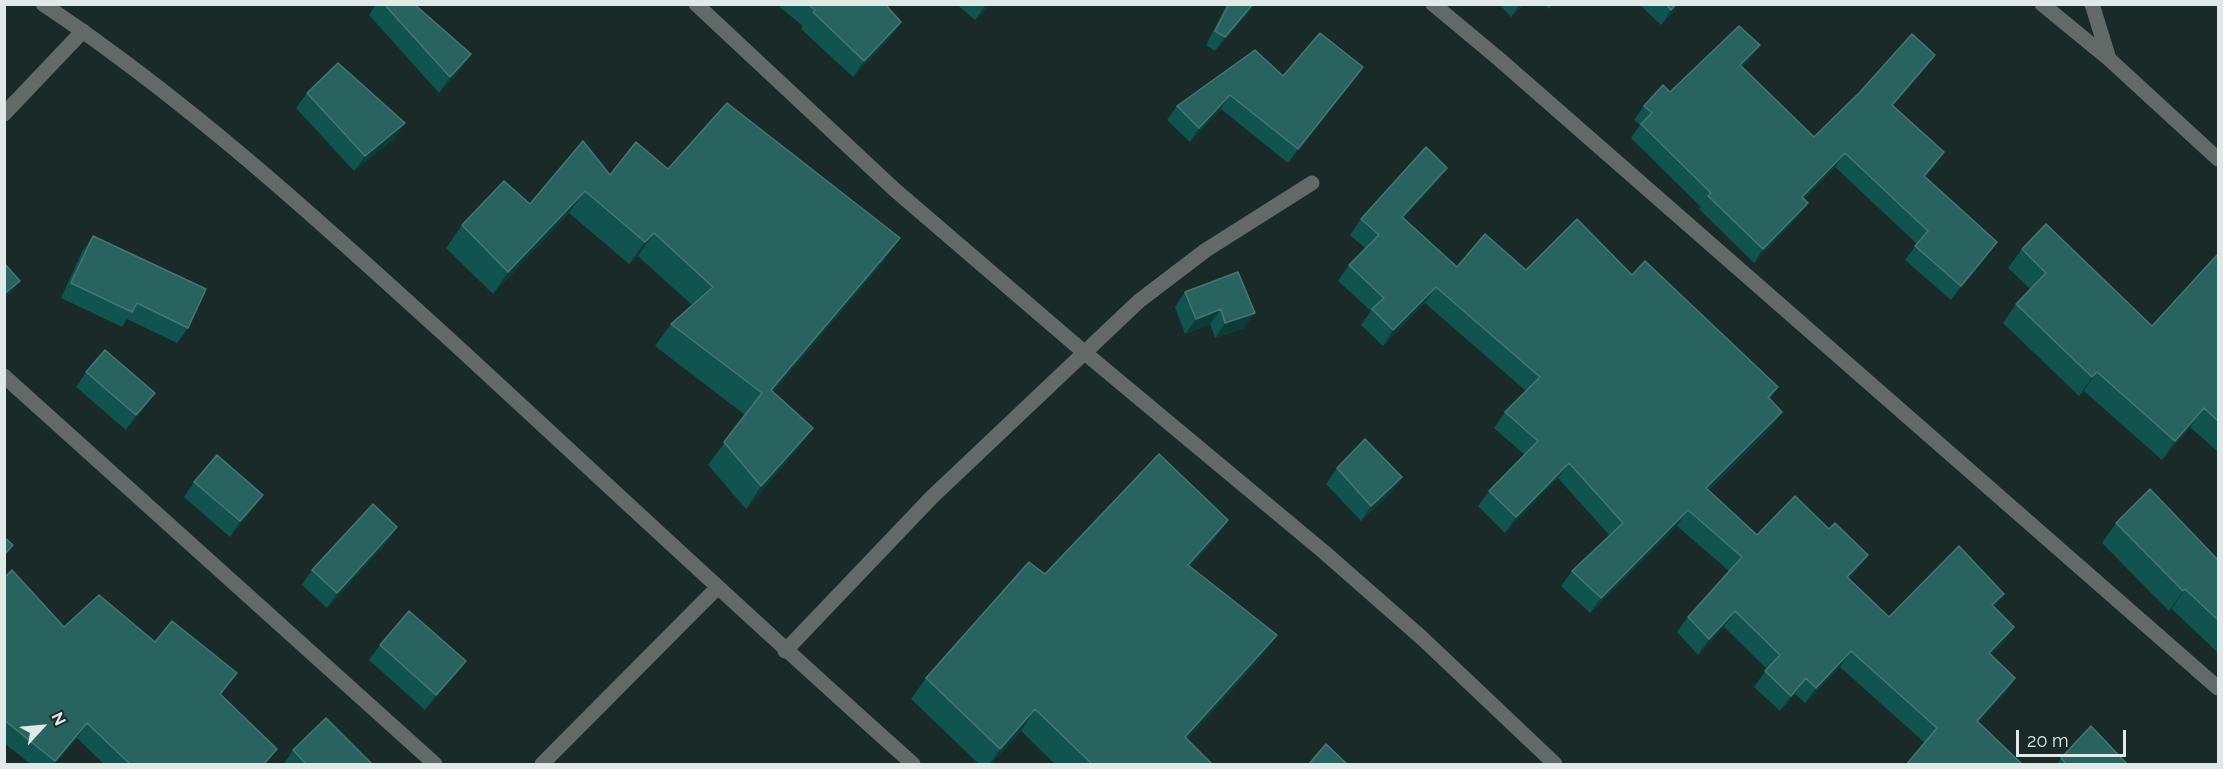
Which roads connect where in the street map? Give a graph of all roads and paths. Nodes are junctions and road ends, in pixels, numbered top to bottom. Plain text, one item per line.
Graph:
1 (43, 4) edge
2 (696, 4) edge
3 (1433, 4) edge
4 (2042, 4) edge
5 (2092, 4) edge
6 (83, 31) junction
7 (2109, 59) junction
8 (4, 114) edge
9 (2218, 159) edge
10 (1312, 183) dead end
11 (1085, 353) junction
12 (4, 376) edge
13 (717, 588) junction
14 (785, 651) junction
15 (2218, 688) edge
16 (435, 765) edge
17 (542, 765) edge
18 (913, 765) edge
19 (1555, 765) edge

1 - 6 street
2 - 11 street
3 - 15 street
4 - 7 street
5 - 7 street
6 - 8 street
6 - 13 street
7 - 9 street
10 - 11 street
11 - 14 street
11 - 19 street
12 - 16 street
13 - 14 street
13 - 17 street
14 - 18 street

